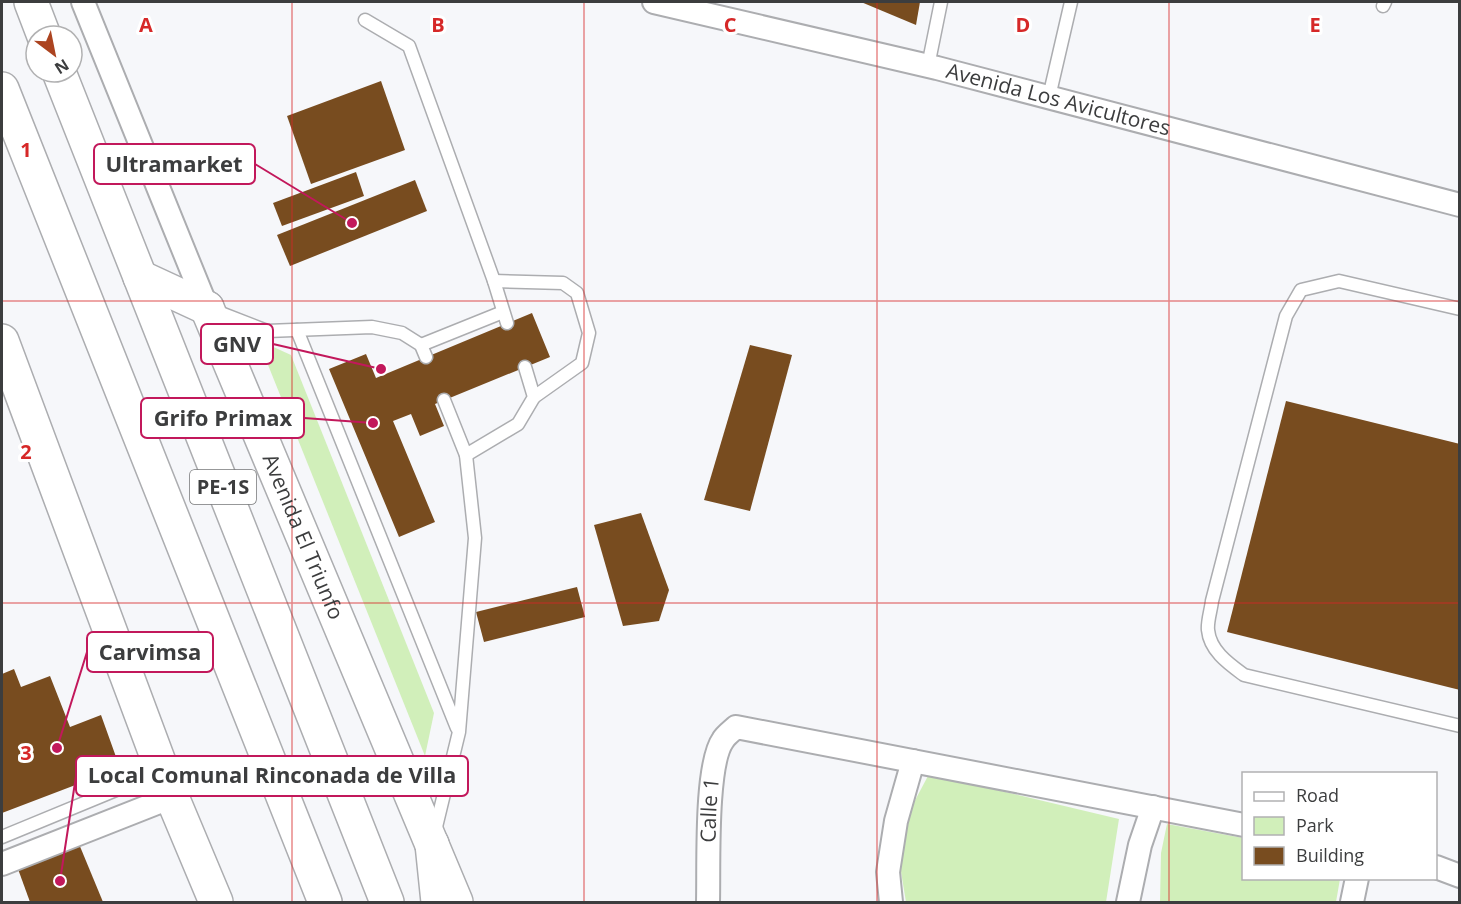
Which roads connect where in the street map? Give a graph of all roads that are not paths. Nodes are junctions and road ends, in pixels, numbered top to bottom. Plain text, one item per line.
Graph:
1 (83, 2) edge
2 (654, 2) edge
3 (941, 2) edge
4 (1071, 2) edge
5 (365, 20) dead end
6 (928, 66) junction
7 (64, 84) edge
8 (2, 89) edge
9 (1049, 97) junction
10 (1460, 205) edge
11 (140, 277) junction
12 (494, 281) junction
13 (207, 308) junction
14 (1460, 309) edge
15 (297, 330) junction
16 (2, 341) edge
17 (421, 345) junction
18 (426, 357) dead end
19 (525, 367) dead end
20 (534, 398) junction
21 (444, 400) dead end
22 (466, 455) junction
23 (1460, 726) edge
24 (459, 732) junction
25 (913, 761) junction
26 (167, 784) junction
27 (1153, 807) junction
28 (1242, 825) edge
29 (2, 837) edge
30 (432, 844) junction
31 (2, 864) edge
32 (1437, 867) edge
33 (1460, 876) edge
34 (1358, 880) edge
35 (216, 903) edge
36 (325, 903) edge
37 (387, 903) edge
38 (438, 903) edge
39 (456, 903) edge
40 (708, 903) edge
41 (891, 903) edge
42 (1128, 903) edge
43 (1352, 903) edge

1 - 13 street, Avenida El Triunfo
2 - 6 street, Avenida Los Avicultores
3 - 6 lane
4 - 9 lane
5 - 12 lane
6 - 9 street, Avenida Los Avicultores
7 - 11 main road, PE-1S
8 - 36 main road, PE-1S
9 - 10 street, Avenida Los Avicultores
11 - 13 main road
11 - 37 main road, PE-1S
12 - 17 lane
12 - 20 lane
13 - 15 lane
13 - 30 main road, Avenida El Triunfo
14 - 23 lane
15 - 17 lane
15 - 24 lane
16 - 26 main road
17 - 18 lane
19 - 20 lane
20 - 22 lane
21 - 22 lane
22 - 24 lane
24 - 30 lane
25 - 27 street
25 - 40 street, Calle 1
25 - 41 street
26 - 29 lane
26 - 31 street
26 - 35 main road
27 - 28 street
27 - 42 street
30 - 38 main road
30 - 39 main road, Avenida El Triunfo
32 - 33 street
34 - 43 street

